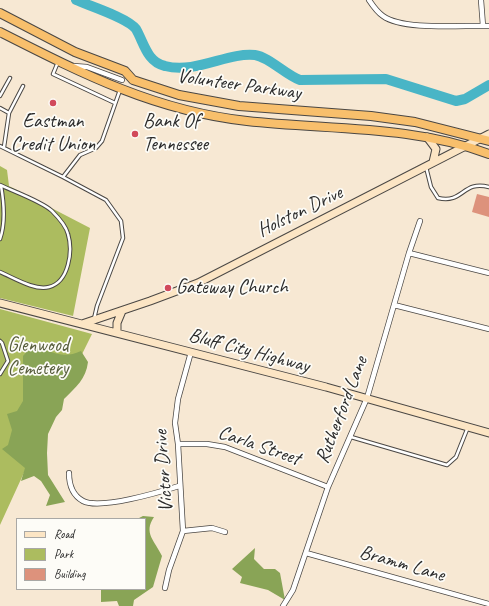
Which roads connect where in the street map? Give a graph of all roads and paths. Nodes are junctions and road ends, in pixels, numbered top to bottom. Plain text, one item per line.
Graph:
1 (369, 0) edge
2 (480, 0) edge
3 (0, 14) edge
4 (483, 26) junction
5 (489, 26) edge
6 (0, 32) edge
7 (62, 63) junction
8 (125, 71) junction
9 (10, 78) dead end
10 (122, 80) junction
11 (23, 86) dead end
12 (120, 89) junction
13 (0, 96) edge
14 (115, 103) junction
15 (0, 108) edge
16 (9, 113) junction
17 (427, 137) junction
18 (486, 137) edge
19 (0, 146) edge
20 (467, 146) junction
21 (4, 147) junction
22 (489, 154) edge
23 (433, 162) junction
24 (426, 166) junction
25 (64, 177) junction
26 (0, 185) edge
27 (489, 187) edge
28 (420, 221) dead end
29 (0, 239) edge
30 (409, 253) junction
31 (0, 272) edge
32 (489, 273) edge
33 (0, 303) edge
34 (394, 305) junction
35 (122, 311) junction
36 (94, 320) junction
37 (82, 324) junction
38 (489, 329) edge
39 (117, 333) junction
40 (0, 341) edge
41 (191, 352) junction
42 (0, 374) edge
43 (367, 398) junction
44 (468, 427) junction
45 (489, 433) edge
46 (350, 436) junction
47 (178, 444) junction
48 (69, 472) dead end
49 (179, 486) junction
50 (328, 487) junction
51 (183, 531) junction
52 (225, 532) dead end
53 (306, 553) junction
54 (165, 588) dead end
55 (489, 604) edge
56 (283, 606) edge

1 - 4 street
2 - 4 street
3 - 8 highway, Volunteer Parkway
4 - 5 street
6 - 7 highway, Volunteer Parkway
7 - 10 street
7 - 12 highway, Volunteer Parkway
7 - 14 lane
8 - 10 street
8 - 18 highway, Volunteer Parkway
9 - 13 lane
10 - 12 street
11 - 16 lane
12 - 14 lane
12 - 17 highway, Volunteer Parkway
14 - 25 lane
15 - 16 lane
16 - 21 lane
17 - 20 highway, Volunteer Parkway
17 - 23 main road
18 - 20 main road, Holston Drive
19 - 21 lane
20 - 22 highway, Volunteer Parkway
20 - 23 main road, Holston Drive
21 - 25 lane
23 - 24 main road, Holston Drive
24 - 27 lane
24 - 35 main road, Holston Drive
25 - 36 lane
26 - 29 lane
26 - 31 lane
28 - 30 street, Rutherford Lane
30 - 32 street
30 - 34 street, Rutherford Lane
33 - 37 main road, Bluff City Highway
34 - 38 street
34 - 43 street, Rutherford Lane
35 - 36 main road, Holston Drive
35 - 39 main road
36 - 37 main road, Holston Drive
37 - 39 main road, Bluff City Highway
39 - 41 main road, Bluff City Highway
40 - 42 lane
41 - 43 main road, Bluff City Highway
41 - 47 street, Victor Drive
43 - 44 main road, Bluff City Highway
43 - 46 street, Rutherford Lane
44 - 45 main road, Bluff City Highway
44 - 46 lane
46 - 50 street, Rutherford Lane
47 - 49 street, Victor Drive
47 - 50 street, Carla Street
48 - 49 street
49 - 51 street, Victor Drive
50 - 53 street, Rutherford Lane
51 - 52 street
51 - 54 street, Victor Drive
53 - 55 street, Bramm Lane
53 - 56 street, Rutherford Lane

